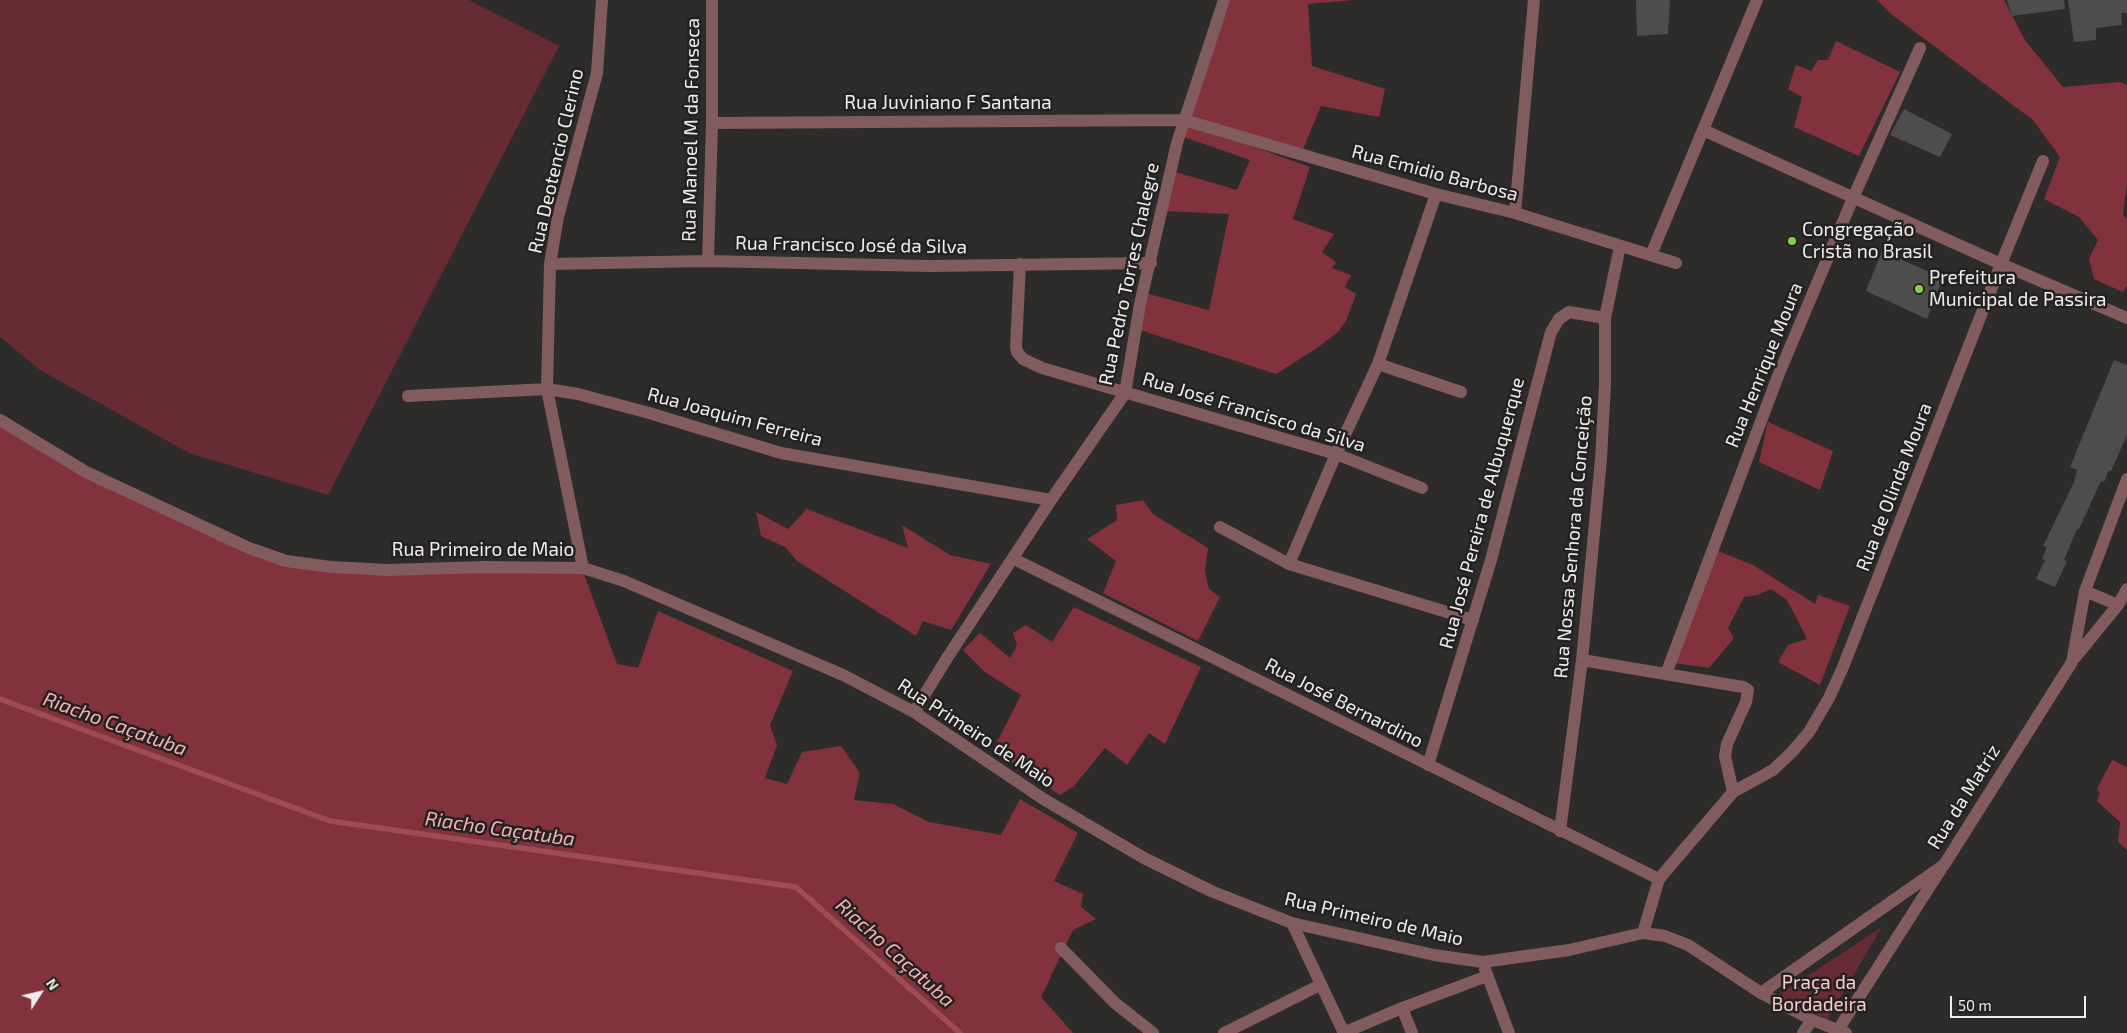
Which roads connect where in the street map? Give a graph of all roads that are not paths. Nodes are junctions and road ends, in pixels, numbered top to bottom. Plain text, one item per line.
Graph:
1 (602, 0) edge
2 (712, 0) edge
3 (1224, 0) edge
4 (1534, 0) edge
5 (1756, 0) edge
6 (1920, 48) dead end
7 (1184, 120) junction
8 (712, 123) junction
9 (1703, 130) junction
10 (2043, 161) dead end
11 (1436, 194) junction
12 (1853, 198) junction
13 (1515, 213) junction
14 (1620, 246) junction
15 (1651, 255) junction
16 (708, 262) junction
17 (1151, 263) junction
18 (1676, 263) dead end
19 (550, 264) junction
20 (1020, 264) junction
21 (2001, 264) junction
22 (1605, 318) junction
23 (2127, 318) edge
24 (1378, 364) junction
25 (547, 389) junction
26 (1461, 392) dead end
27 (1125, 393) junction
28 (408, 396) dead end
29 (0, 420) edge
30 (1336, 454) junction
31 (2127, 480) edge
32 (1422, 488) dead end
33 (1051, 500) junction
34 (1220, 527) dead end
35 (1014, 559) junction
36 (1289, 564) junction
37 (583, 568) junction
38 (2127, 589) edge
39 (2086, 591) junction
40 (2118, 605) junction
41 (1473, 620) junction
42 (1582, 660) junction
43 (2072, 662) junction
44 (1666, 674) junction
45 (914, 712) junction
46 (1428, 766) junction
47 (1733, 792) junction
48 (1560, 831) junction
49 (1944, 865) junction
50 (1659, 879) junction
51 (1292, 923) junction
52 (1643, 933) junction
53 (1061, 948) dead end
54 (1483, 962) junction
55 (1487, 976) junction
56 (1320, 985) junction
57 (1761, 993) junction
58 (1402, 1008) junction
59 (1812, 1020) junction
60 (1842, 1031) edge
61 (1153, 1033) edge
62 (1224, 1033) edge
63 (1343, 1033) edge
64 (1412, 1033) edge
65 (1510, 1033) edge
66 (1803, 1033) edge

1 - 19 street, Rua Deotencio Clerino
2 - 8 street, Rua Manoel M da Fonseca
3 - 7 street, Rua Pedro Torres Chalegre
4 - 13 street
5 - 9 street
6 - 12 street, Rua Henrique Moura
7 - 8 street, Rua Juviniano F Santana
7 - 11 street, Rua Emidio Barbosa
7 - 17 street, Rua Pedro Torres Chalegre
8 - 16 street, Rua Manoel M da Fonseca
9 - 12 street
9 - 15 street
10 - 21 street, Rua de Olinda Moura
11 - 13 street, Rua Emidio Barbosa
11 - 24 street
12 - 21 street
12 - 44 street, Rua Henrique Moura
13 - 14 street, Rua Emidio Barbosa
14 - 15 street, Rua Emidio Barbosa
14 - 22 street, Rua Nossa Senhora da Conceição
15 - 18 street, Rua Emidio Barbosa
16 - 19 street, Rua Francisco José da Silva
16 - 20 street, Rua Francisco José da Silva
17 - 20 street, Rua Francisco José da Silva
17 - 27 street, Rua Pedro Torres Chalegre
19 - 25 street, Rua Deotencio Clerino
20 - 27 street, Rua José Francisco da Silva
21 - 23 street
21 - 47 street, Rua de Olinda Moura
22 - 41 street, Rua José Pereira de Albuquerque
22 - 42 street, Rua Nossa Senhora da Conceição
24 - 26 street
24 - 30 street
25 - 28 street, Rua Joaquim Ferreira
25 - 33 street, Rua Joaquim Ferreira
25 - 37 street, Rua Deotencio Clerino
27 - 30 street, Rua José Francisco da Silva
27 - 33 street, Rua Pedro Torres Chalegre
29 - 37 street, Rua Primeiro de Maio
30 - 32 street, Rua José Francisco da Silva
30 - 36 street
31 - 39 street, Rua da Matriz
33 - 35 street, Rua Pedro Torres Chalegre
34 - 36 street
35 - 45 street, Rua Pedro Torres Chalegre
35 - 46 street, Rua José Bernardino
36 - 41 street
37 - 45 street, Rua Primeiro de Maio
38 - 40 street, Rua da Matriz
39 - 40 street
39 - 43 street, Rua da Matriz
40 - 43 street, Rua da Matriz
41 - 46 street, Rua José Pereira de Albuquerque
42 - 44 street
42 - 48 street, Rua Nossa Senhora da Conceição
43 - 49 street, Rua da Matriz
44 - 47 street
45 - 51 street, Rua Primeiro de Maio
46 - 48 street, Rua José Bernardino
47 - 50 street
48 - 50 street, Rua José Bernardino
49 - 57 street, Rua da Matriz
49 - 60 street
50 - 52 street
51 - 54 street, Rua Primeiro de Maio
51 - 56 street
52 - 54 street, Rua Primeiro de Maio
52 - 57 street
53 - 61 street
54 - 55 street
55 - 58 street
55 - 65 street
56 - 62 street
56 - 63 street
57 - 59 street
58 - 63 street
58 - 64 street
59 - 60 street
59 - 66 street

